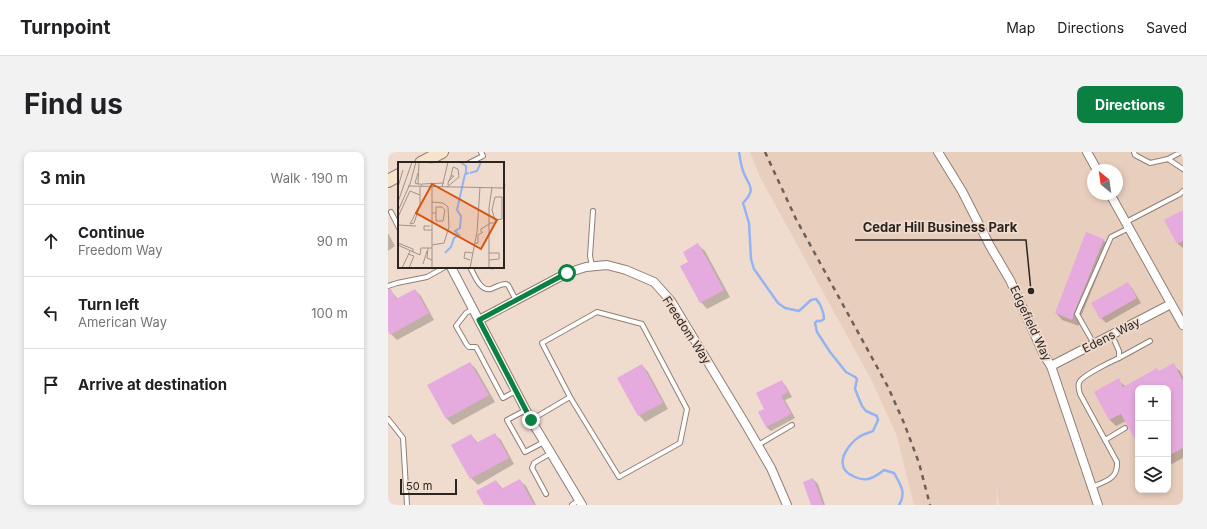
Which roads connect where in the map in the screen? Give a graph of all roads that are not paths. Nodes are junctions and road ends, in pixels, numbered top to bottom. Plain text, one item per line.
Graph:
1 (442, 152) edge
2 (481, 152) edge
3 (938, 152) edge
4 (1087, 152) edge
5 (1134, 152) edge
6 (1181, 152) edge
7 (1168, 159) junction
8 (429, 161) edge
9 (471, 162) edge
10 (1094, 164) edge
11 (1183, 169) edge
12 (398, 176) edge
13 (388, 181) edge
14 (1183, 191) edge
15 (1113, 200) edge
16 (593, 211) dead end
17 (391, 212) dead end
18 (1128, 225) junction
19 (398, 226) edge
20 (592, 266) junction
21 (443, 268) edge
22 (452, 268) edge
23 (471, 268) edge
24 (388, 286) edge
25 (516, 300) junction
26 (1171, 304) junction
27 (473, 309) junction
28 (479, 320) junction
29 (1183, 325) edge
30 (1112, 335) junction
31 (1150, 341) dead end
32 (1094, 344) junction
33 (1118, 358) junction
34 (1051, 366) junction
35 (516, 391) junction
36 (570, 397) junction
37 (526, 410) junction
38 (388, 419) edge
39 (531, 420) junction
40 (792, 426) dead end
41 (1125, 428) dead end
42 (1105, 440) junction
43 (544, 442) junction
44 (758, 445) junction
45 (551, 453) junction
46 (1092, 488) junction
47 (546, 494) dead end
48 (581, 503) edge
49 (407, 505) edge
50 (572, 505) edge
51 (787, 505) edge
52 (1098, 505) edge

1 - 8 street
2 - 9 lane
3 - 34 street, Edgefield Way
4 - 10 street
5 - 7 lane
6 - 7 lane
7 - 11 lane
12 - 13 street
14 - 18 lane
15 - 18 street
16 - 20 lane
17 - 19 lane
18 - 26 street
18 - 32 lane
20 - 25 street, Freedom Way
20 - 44 street, Freedom Way
21 - 24 lane
22 - 27 street
23 - 25 lane
25 - 28 street, Freedom Way
26 - 29 street
26 - 30 street, Edens Way
27 - 28 street
27 - 35 lane
28 - 35 street
30 - 32 street, Edens Way
30 - 33 lane
31 - 33 lane
32 - 34 street, Edens Way
33 - 42 lane
34 - 46 street, Edgefield Way
35 - 37 street
36 - 36 lane
36 - 39 lane
37 - 39 street
37 - 43 lane
38 - 49 lane
39 - 43 street
40 - 44 lane
41 - 42 lane
42 - 46 lane
43 - 45 street
44 - 51 street, Freedom Way
45 - 47 lane
45 - 48 street
46 - 52 street, Edgefield Way
48 - 50 lane

